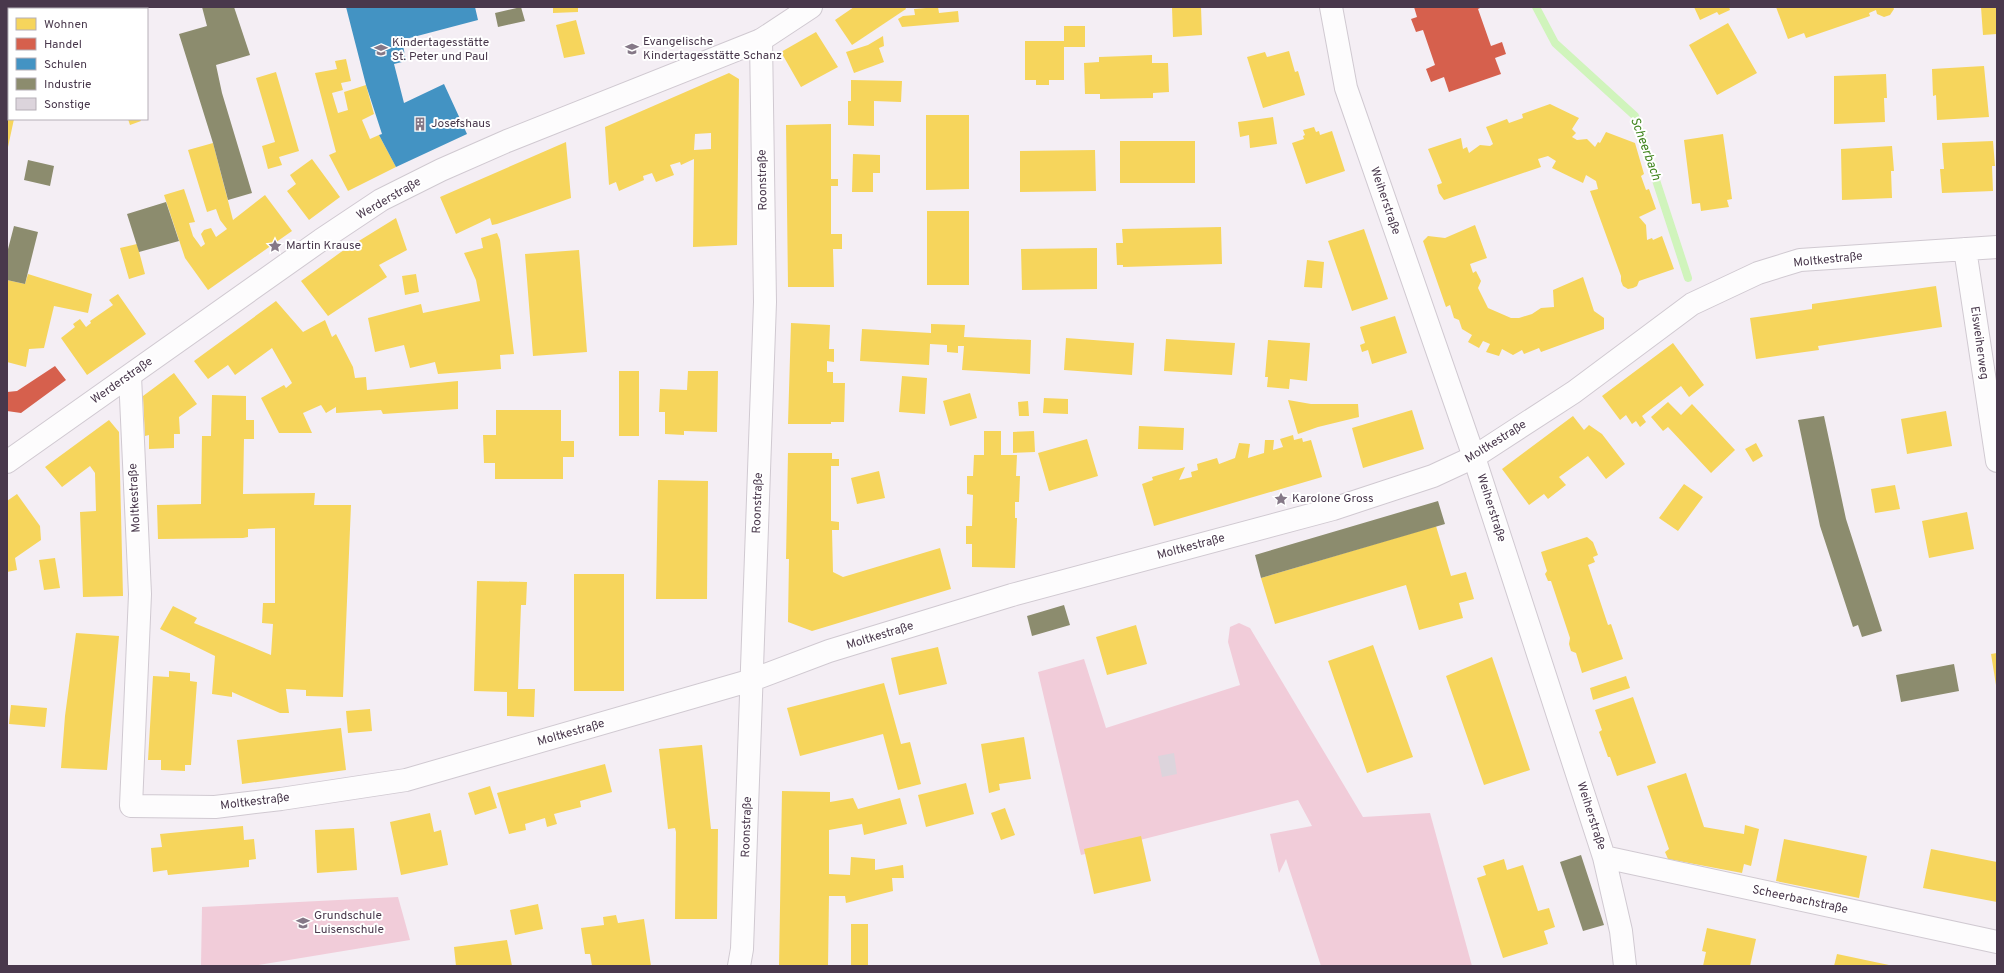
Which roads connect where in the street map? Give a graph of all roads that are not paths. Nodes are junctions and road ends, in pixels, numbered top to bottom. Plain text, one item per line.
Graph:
1 (811, 7) edge
2 (1330, 7) edge
3 (761, 40) junction
4 (1997, 247) edge
5 (1965, 249) junction
6 (130, 376) junction
7 (1474, 457) junction
8 (1997, 461) edge
9 (7, 462) edge
10 (752, 680) junction
11 (1604, 857) junction
12 (1997, 942) edge
13 (739, 966) edge
14 (1625, 966) edge

1 - 3 street, Werderstraße
2 - 7 street, Weiherstraße
3 - 6 street, Werderstraße
3 - 10 street, Roonstraße
4 - 5 street, Moltkestraße
5 - 7 street, Moltkestraße
5 - 8 street, Eisweiherweg
6 - 9 street, Werderstraße
6 - 10 street, Moltkestraße
7 - 10 street, Moltkestraße
7 - 11 street, Weiherstraße
10 - 13 street, Roonstraße
11 - 12 street, Scheerbachstraße
11 - 14 street, Weiherstraße

